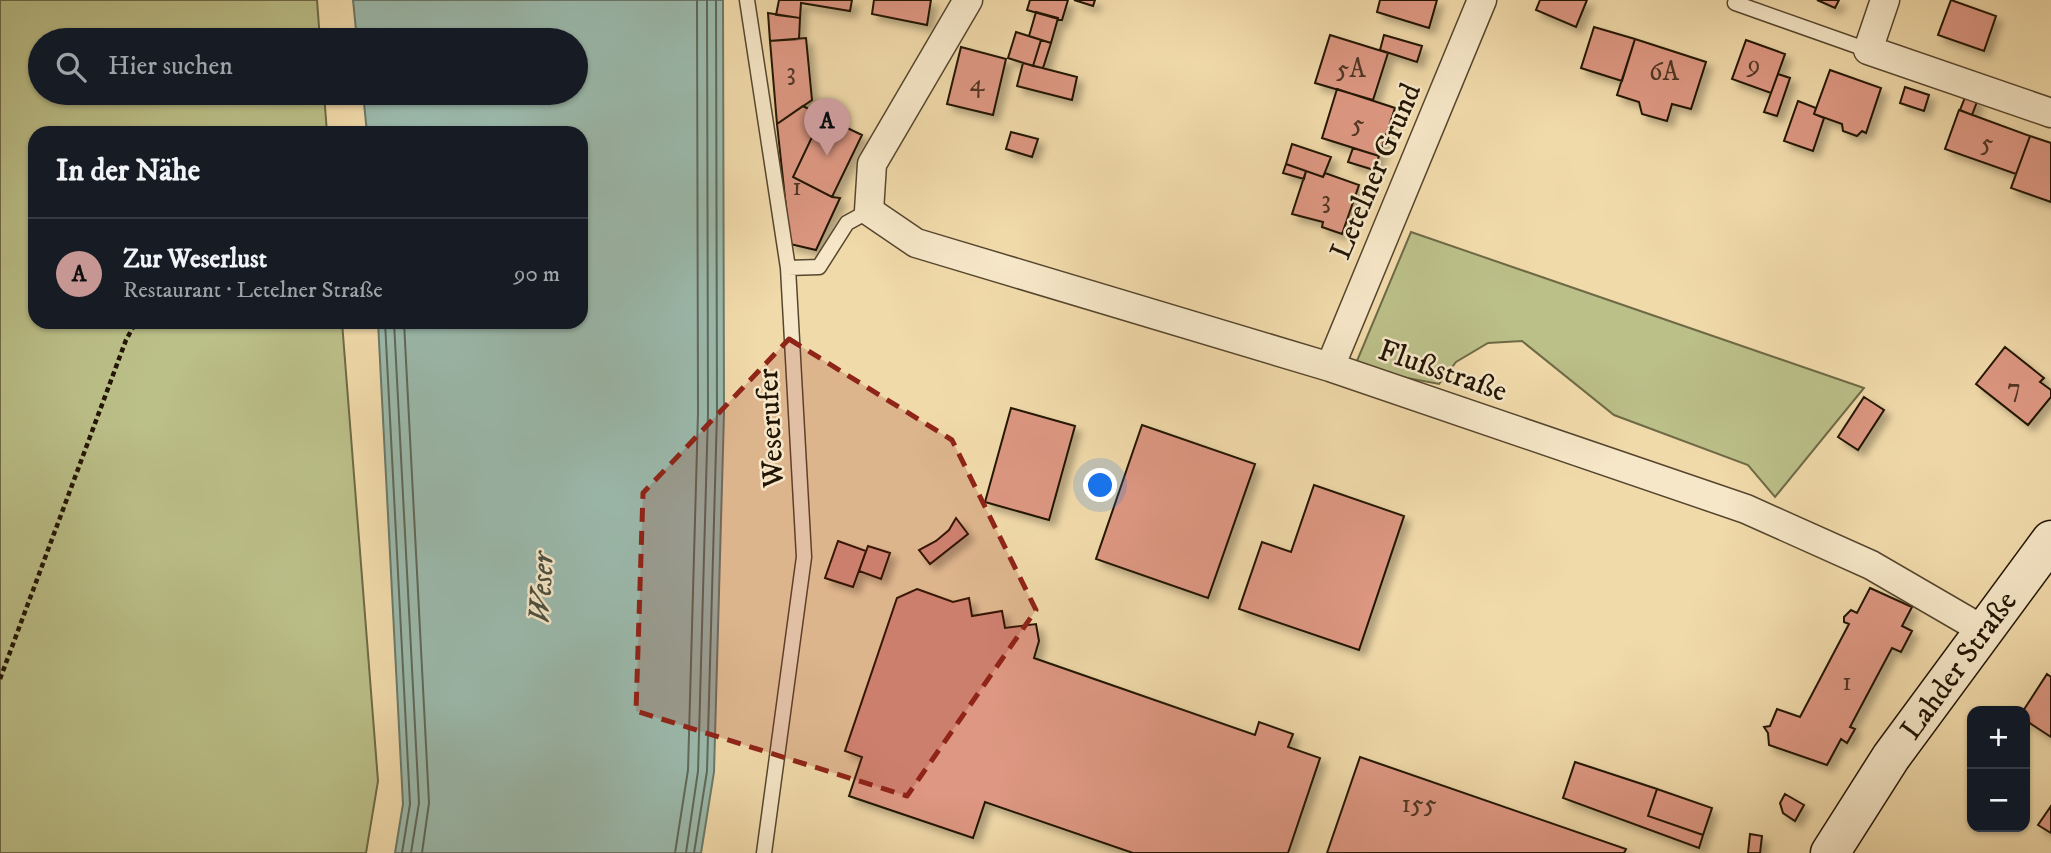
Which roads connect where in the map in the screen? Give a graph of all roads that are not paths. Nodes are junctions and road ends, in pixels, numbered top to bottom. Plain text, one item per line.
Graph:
1 (747, 0) edge
2 (968, 0) edge
3 (1482, 0) edge
4 (1885, 0) edge
5 (1735, 4) dead end
6 (1868, 50) junction
7 (2051, 113) edge
8 (869, 211) junction
9 (788, 268) junction
10 (1330, 367) junction
11 (2051, 540) edge
12 (1983, 630) junction
13 (764, 853) edge
14 (1831, 853) edge

1 - 9 lane, Weserufer
2 - 8 street
3 - 10 street, Letelner Grund
4 - 6 street
5 - 6 lane
6 - 7 street
8 - 9 lane
8 - 10 street, Flußstraße
9 - 13 lane, Weserufer
10 - 12 street, Flußstraße
11 - 12 street, Lahder Straße
12 - 14 street, Lahder Straße

